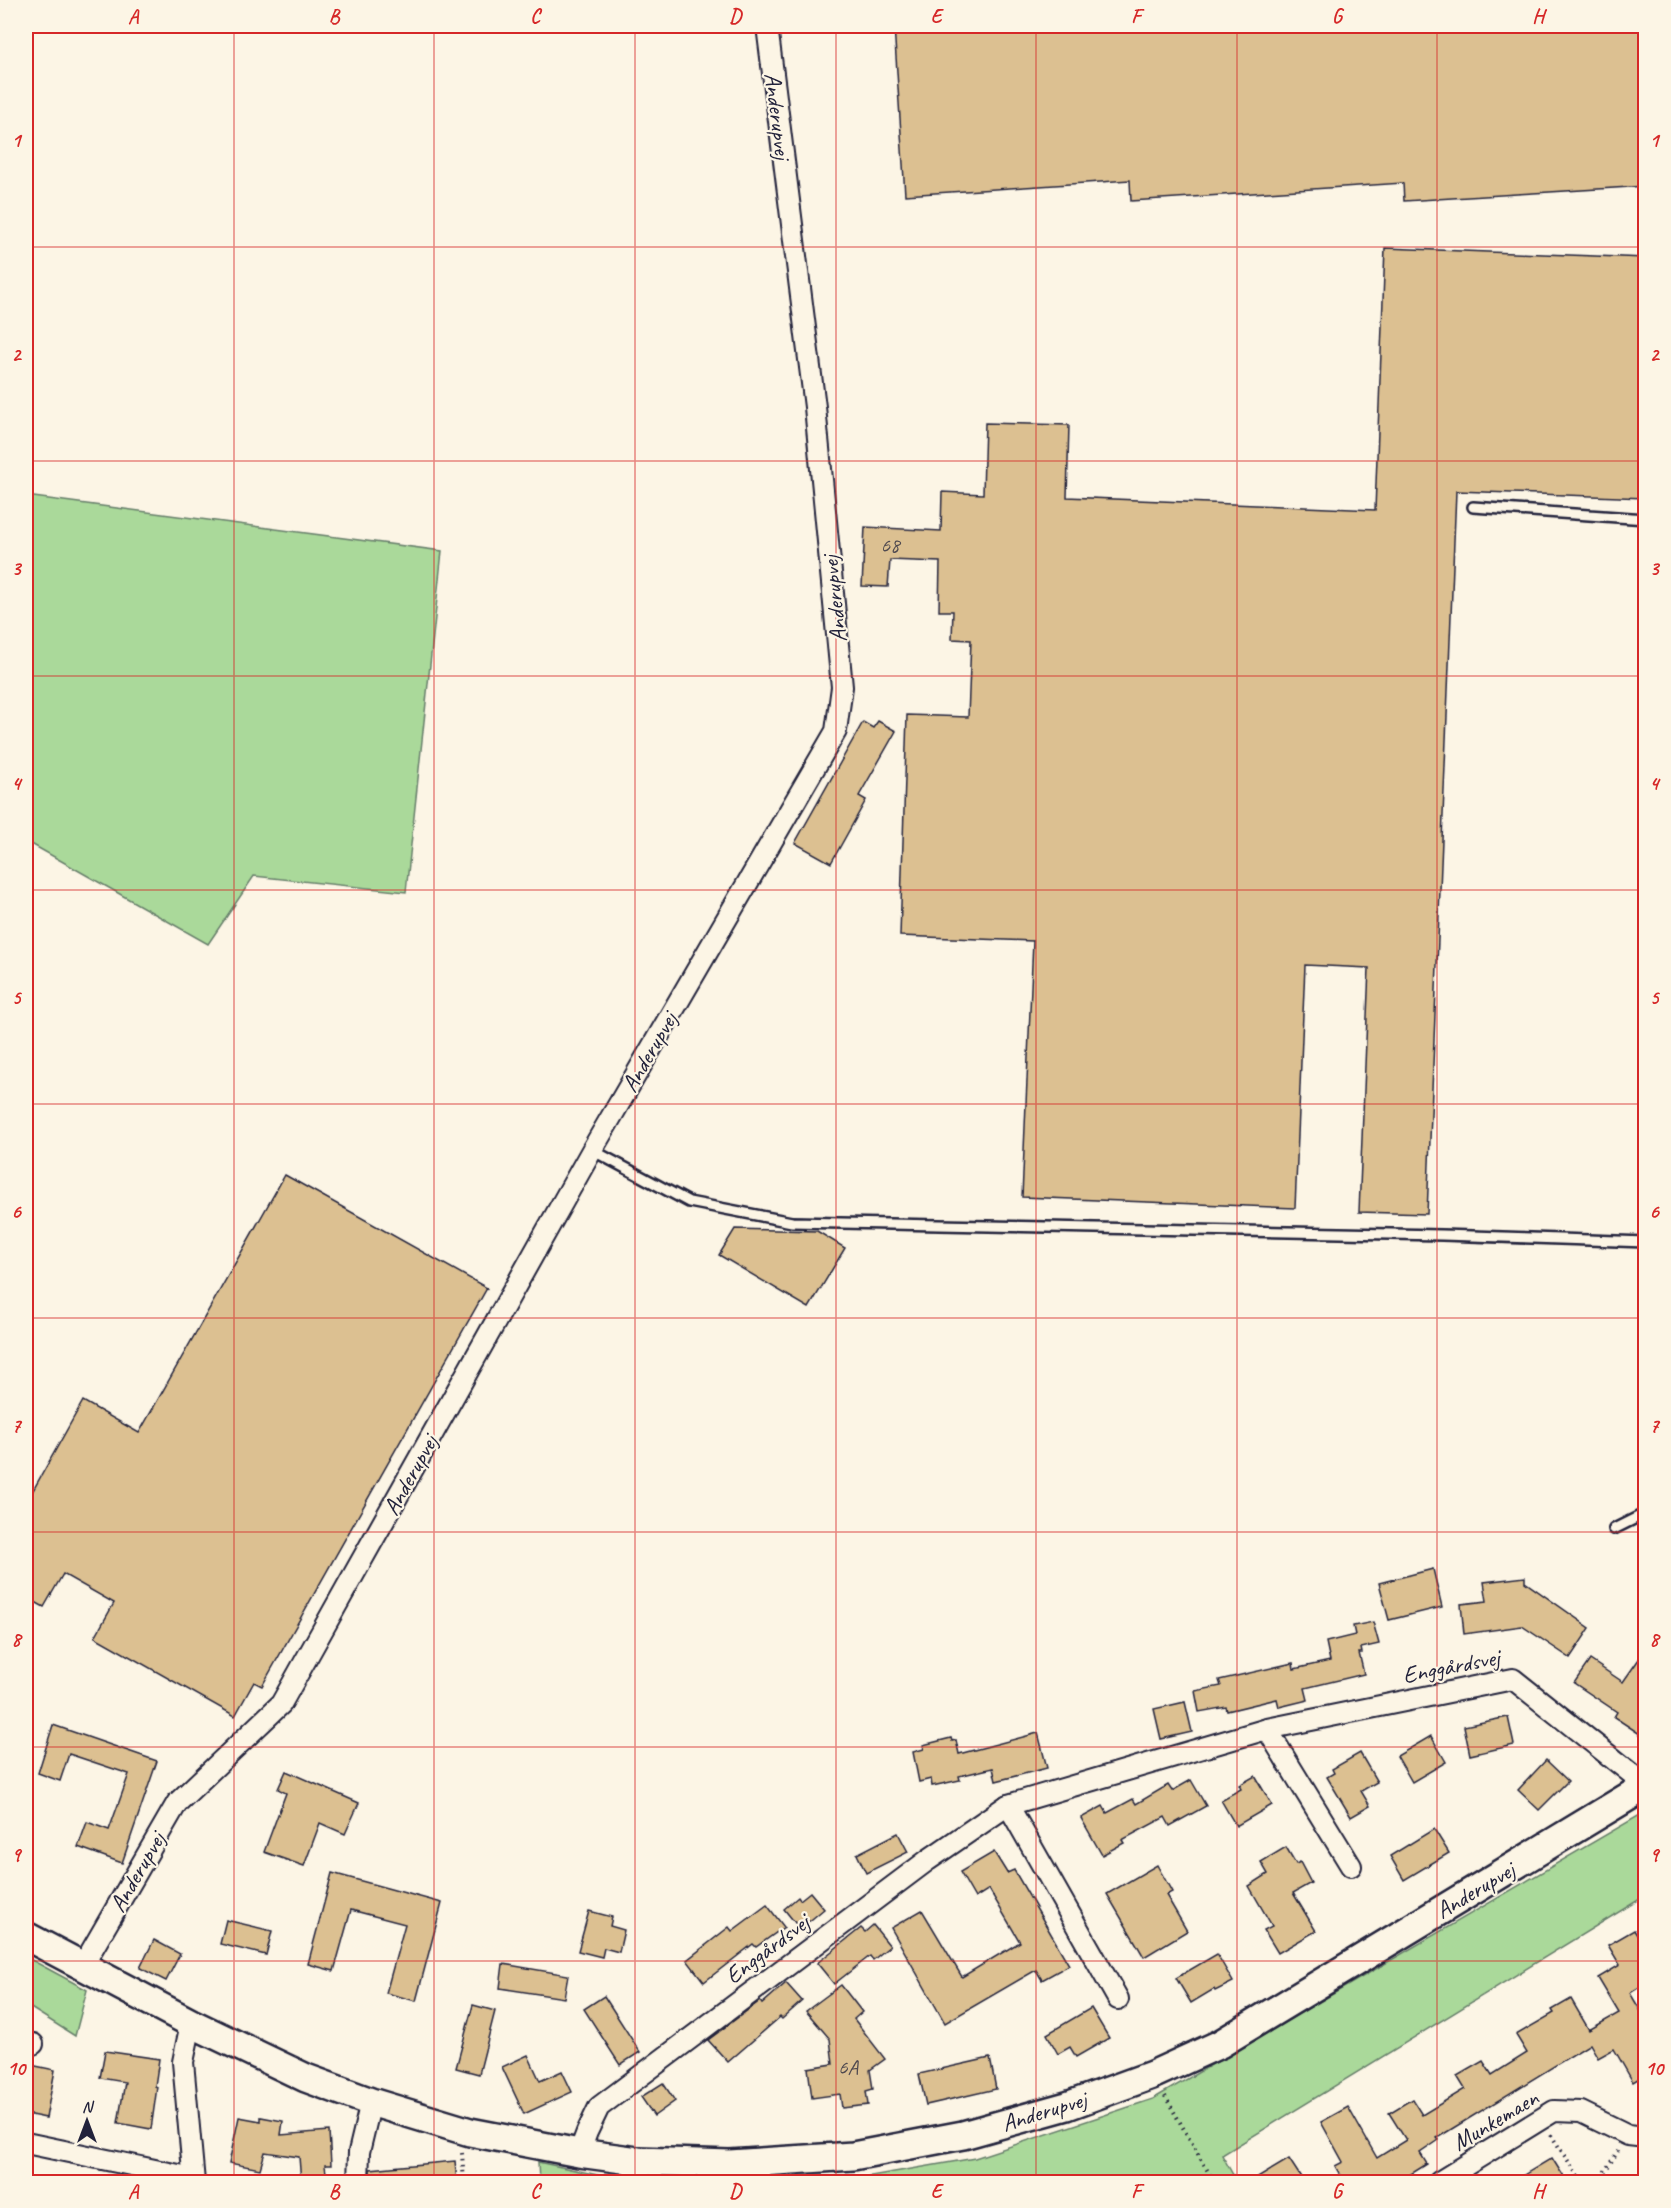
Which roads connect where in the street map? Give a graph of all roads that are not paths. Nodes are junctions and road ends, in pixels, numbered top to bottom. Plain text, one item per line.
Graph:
1 (766, 26) edge
2 (1473, 507) dead end
3 (1646, 519) edge
4 (592, 1150) junction
5 (1646, 1242) edge
6 (1646, 1512) edge
7 (1614, 1528) dead end
8 (1267, 1729) junction
9 (1646, 1786) edge
10 (1008, 1805) junction
11 (1351, 1866) dead end
12 (26, 1936) edge
13 (82, 1967) junction
14 (1118, 1999) dead end
15 (191, 2023) junction
16 (371, 2102) junction
17 (1637, 2136) edge
18 (26, 2143) edge
19 (579, 2153) junction
20 (193, 2180) edge
21 (358, 2182) edge
22 (1439, 2182) edge

1 - 4 street, Anderupvej
2 - 3 lane
4 - 5 lane
4 - 13 street, Anderupvej
6 - 7 lane
8 - 9 street, Enggårdsvej
8 - 10 street, Enggårdsvej
8 - 11 street
9 - 19 street, Anderupvej
10 - 14 street
10 - 19 street, Enggårdsvej
12 - 13 street, Anderupvej
13 - 15 street, Anderupvej
15 - 16 street, Anderupvej
15 - 20 street
16 - 19 street, Anderupvej
16 - 21 street
17 - 22 street, Munkemaen
18 - 20 street

